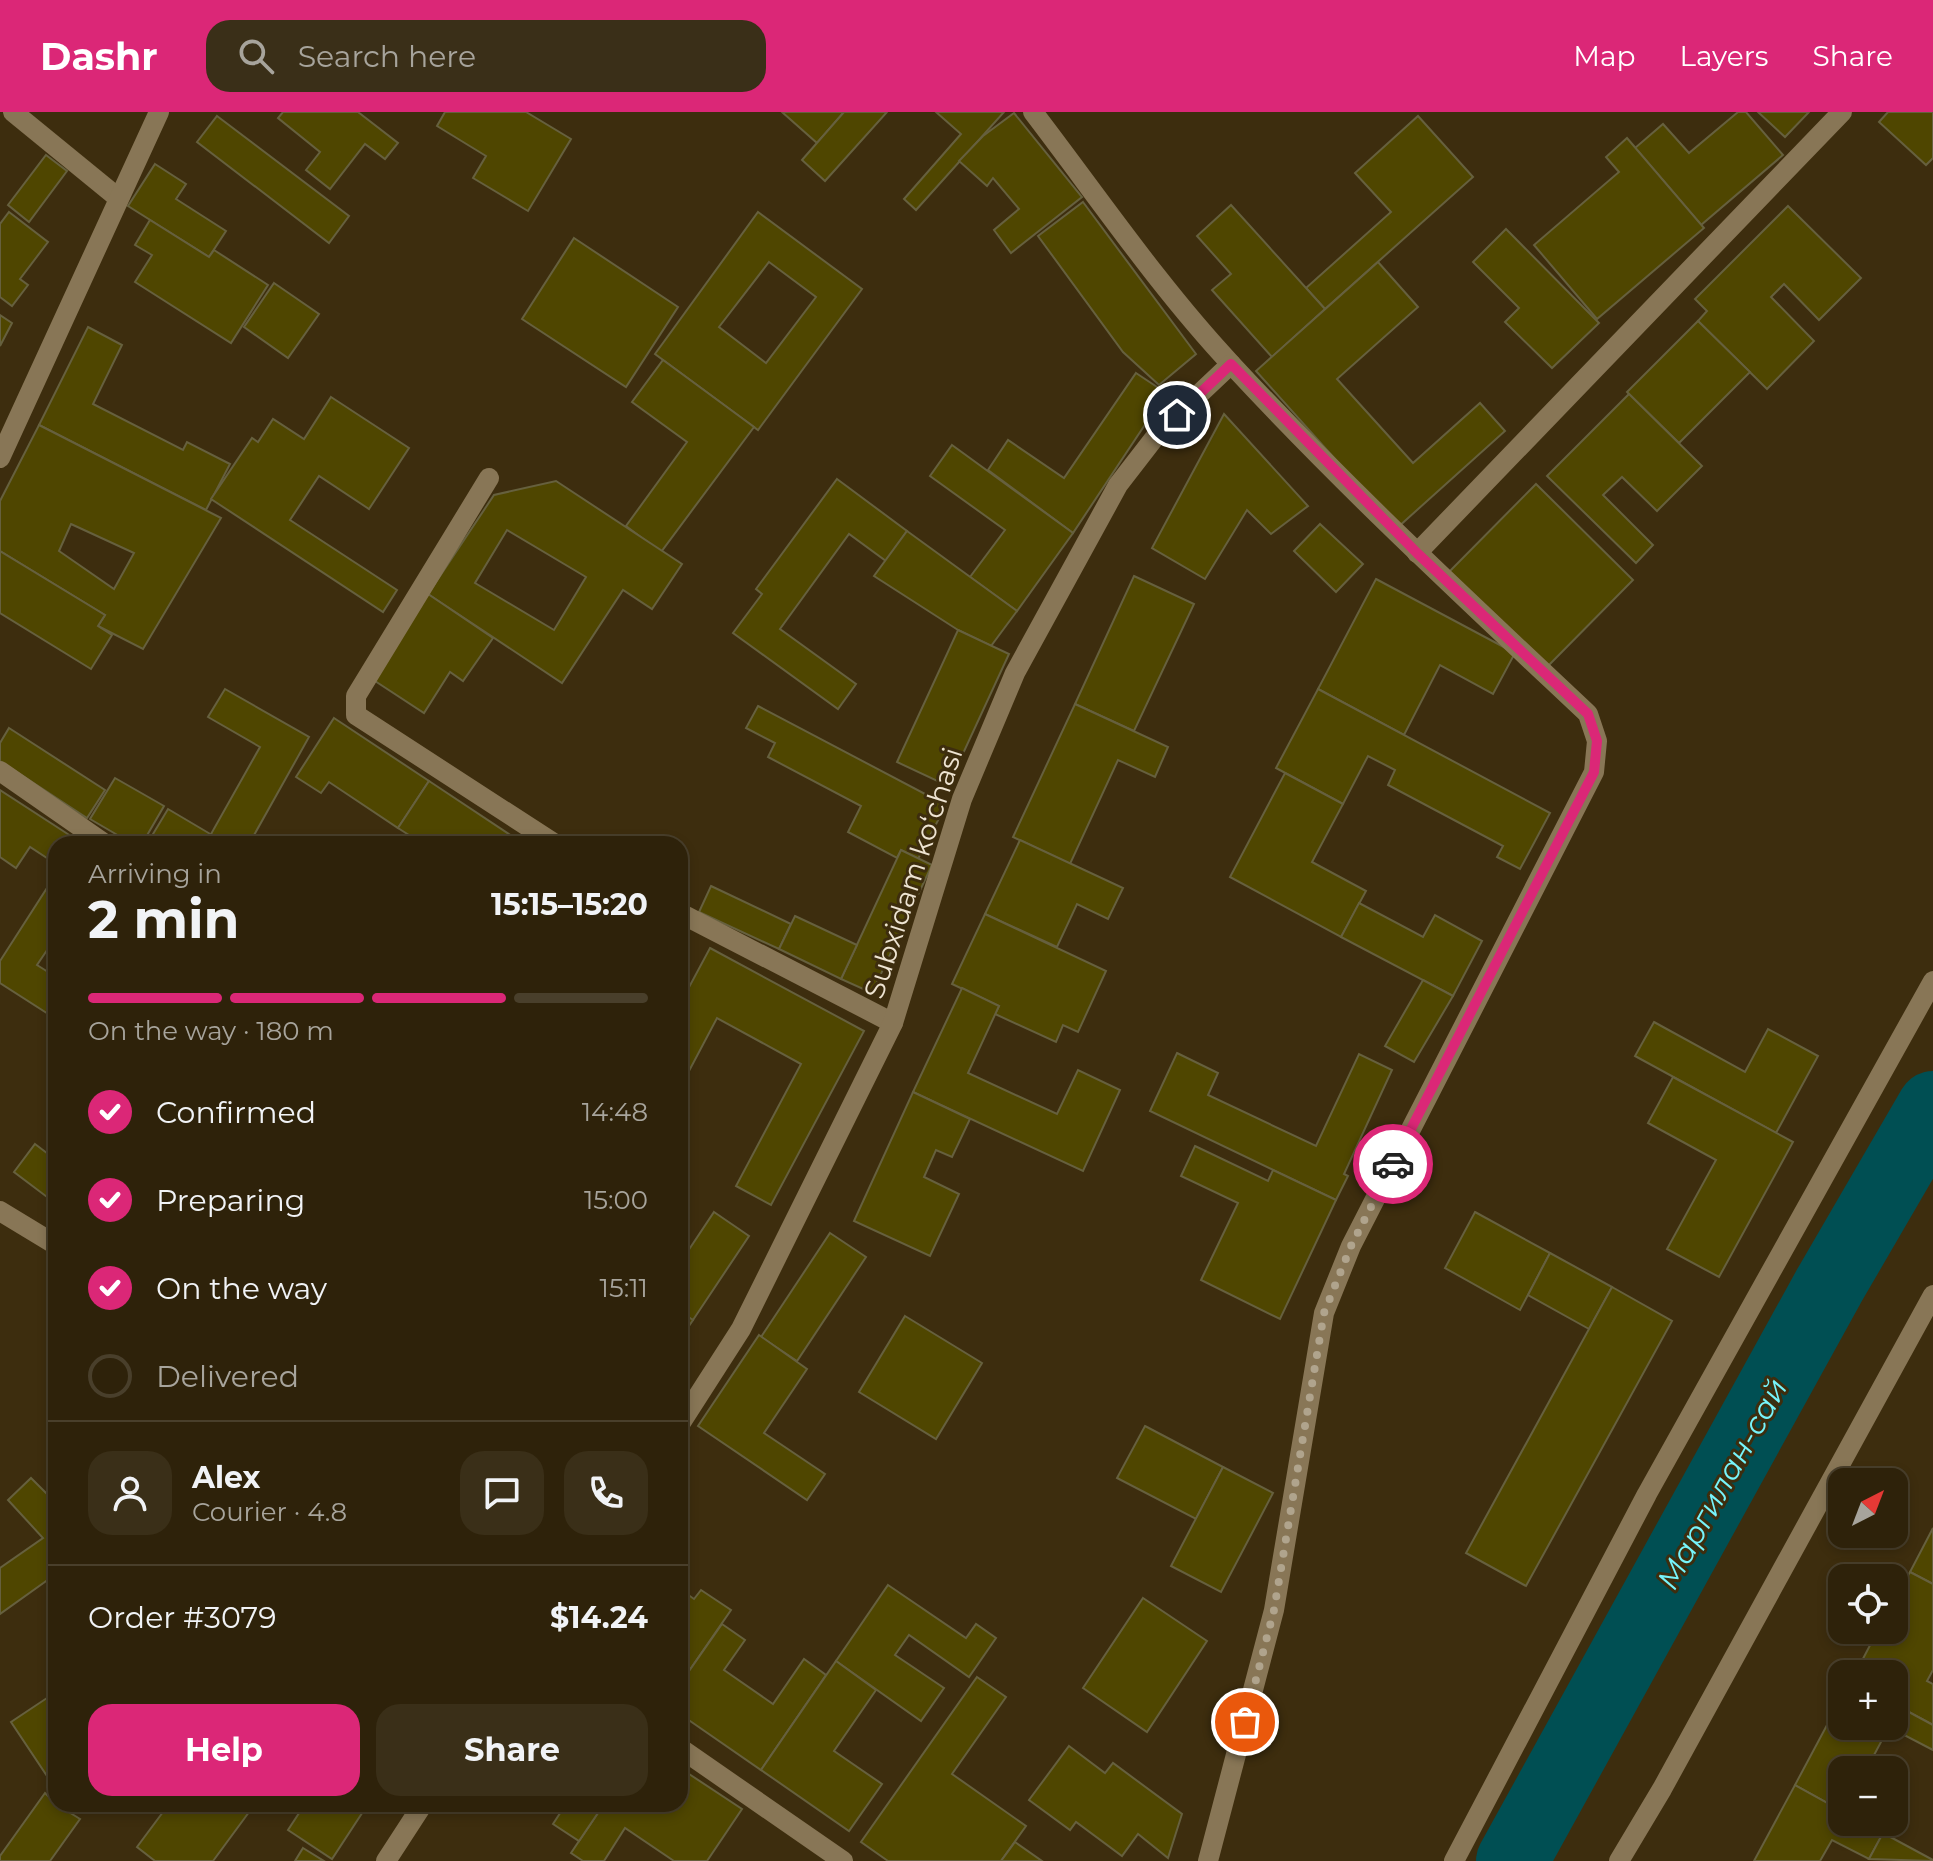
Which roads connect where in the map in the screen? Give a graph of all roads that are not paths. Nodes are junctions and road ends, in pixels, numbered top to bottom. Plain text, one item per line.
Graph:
1 (13, 112) edge
2 (159, 112) edge
3 (1033, 112) edge
4 (1842, 112) edge
5 (117, 197) junction
6 (1231, 364) junction
7 (0, 458) edge
8 (489, 478) dead end
9 (1417, 553) junction
10 (0, 771) edge
11 (93, 836) edge
12 (543, 836) edge
13 (688, 917) edge
14 (1933, 981) edge
15 (893, 1023) junction
16 (0, 1211) edge
17 (48, 1240) edge
18 (1933, 1295) edge
19 (688, 1412) edge
20 (688, 1754) edge
21 (418, 1812) edge
22 (386, 1861) edge
23 (843, 1861) edge
24 (1208, 1861) edge
25 (1454, 1861) edge
26 (1619, 1861) edge

1 - 5 street
2 - 5 street
3 - 6 street
4 - 9 street
5 - 7 street
6 - 9 street
6 - 15 street, Subxidam koʻchasi
8 - 12 street
9 - 24 street
10 - 11 street
13 - 15 street
14 - 25 street
15 - 19 street, Subxidam koʻchasi
16 - 17 street
18 - 26 street
20 - 23 street
21 - 22 street

